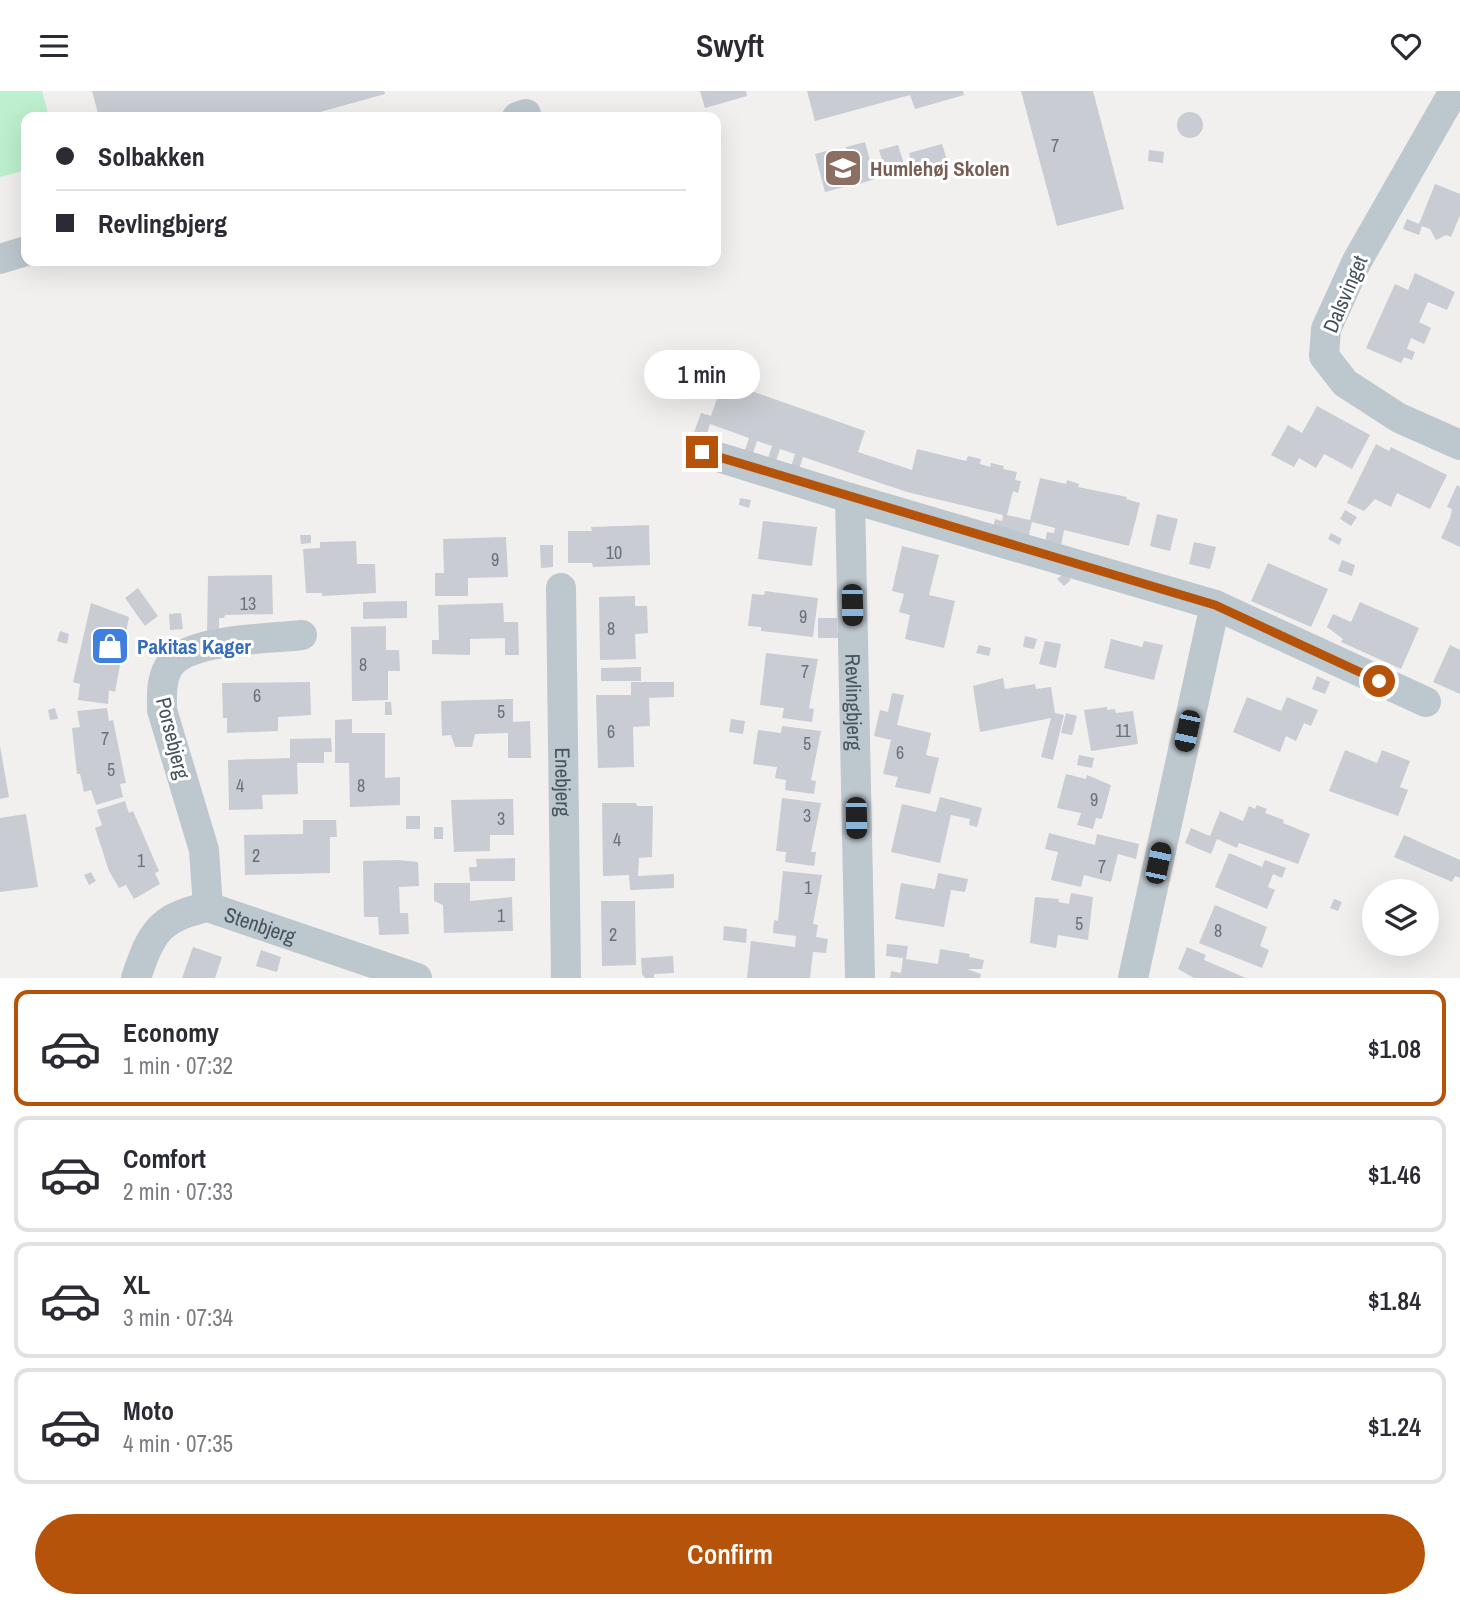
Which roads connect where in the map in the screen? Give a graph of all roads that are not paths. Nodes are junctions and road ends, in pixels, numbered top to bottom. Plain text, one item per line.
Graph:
1 (1454, 91) edge
2 (21, 253) edge
3 (0, 259) edge
4 (1460, 445) edge
5 (702, 452) dead end
6 (850, 498) junction
7 (561, 587) dead end
8 (1215, 605) junction
9 (302, 635) dead end
10 (1426, 702) dead end
11 (208, 907) junction
12 (136, 978) edge
13 (417, 978) edge
14 (566, 978) edge
15 (860, 978) edge
16 (1133, 978) edge

1 - 4 street, Dalsvinget
2 - 3 street
5 - 6 street
6 - 8 street
6 - 15 street, Revlingbjerg
7 - 14 street, Enebjerg
8 - 10 street
8 - 16 street
9 - 11 street, Porsebjerg
11 - 12 street, Stenbjerg
11 - 13 street, Stenbjerg

